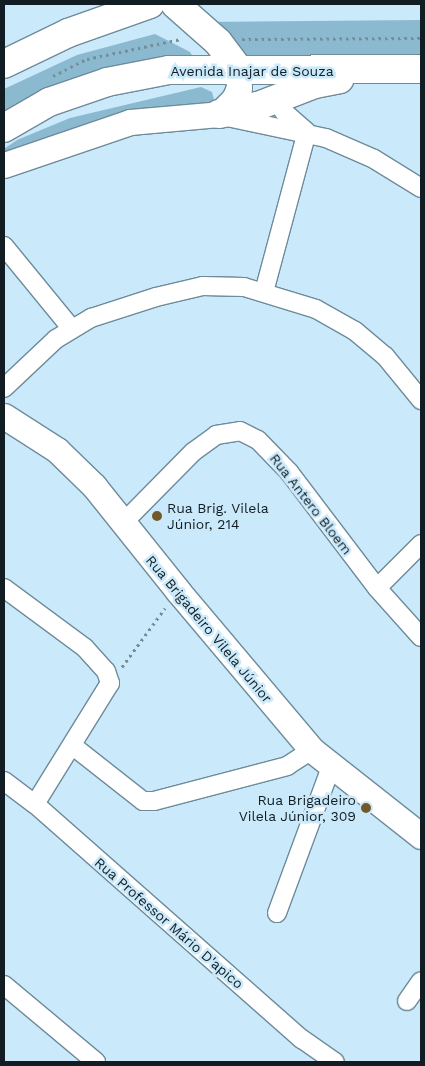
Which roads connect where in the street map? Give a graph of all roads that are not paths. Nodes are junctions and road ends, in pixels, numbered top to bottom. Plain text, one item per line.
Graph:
1 (150, 4) edge
2 (175, 4) edge
3 (4, 64) edge
4 (238, 69) junction
5 (421, 69) edge
6 (356, 70) junction
7 (288, 95) junction
8 (219, 114) junction
9 (4, 128) edge
10 (306, 136) junction
11 (4, 165) edge
12 (421, 188) edge
13 (4, 246) edge
14 (264, 292) junction
15 (72, 329) junction
16 (4, 388) edge
17 (421, 400) edge
18 (4, 416) edge
19 (122, 524) junction
20 (421, 544) edge
21 (4, 588) edge
22 (377, 588) junction
23 (421, 637) edge
24 (73, 746) junction
25 (312, 750) junction
26 (331, 767) junction
27 (4, 781) edge
28 (35, 804) junction
29 (421, 836) edge
30 (277, 913) dead end
31 (421, 981) edge
32 (4, 985) edge
33 (407, 1001) dead end
34 (96, 1062) edge
35 (335, 1062) edge

1 - 3 main road
2 - 4 main road
4 - 6 main road, Avenida Inajar de Souza
4 - 8 street
4 - 9 main road, Avenida Inajar de Souza
5 - 6 main road, Avenida Inajar de Souza
6 - 7 main road
7 - 8 main road
7 - 10 street
8 - 10 street
8 - 11 street
10 - 12 street
10 - 14 street
13 - 15 street
14 - 15 street
14 - 17 street
15 - 16 street
18 - 19 street, Rua Brigadeiro Vilela Júnior
19 - 22 street, Rua Antero Bloem
19 - 25 street, Rua Brigadeiro Vilela Júnior
20 - 22 street
21 - 24 street
22 - 23 street, Rua Antero Bloem
24 - 25 street
24 - 28 street
25 - 26 street, Rua Brigadeiro Vilela Júnior
26 - 29 street, Rua Brigadeiro Vilela Júnior
26 - 30 street
27 - 28 street, Rua Professor Mário D'apico
28 - 35 street, Rua Professor Mário D'apico
31 - 33 street
32 - 34 street

